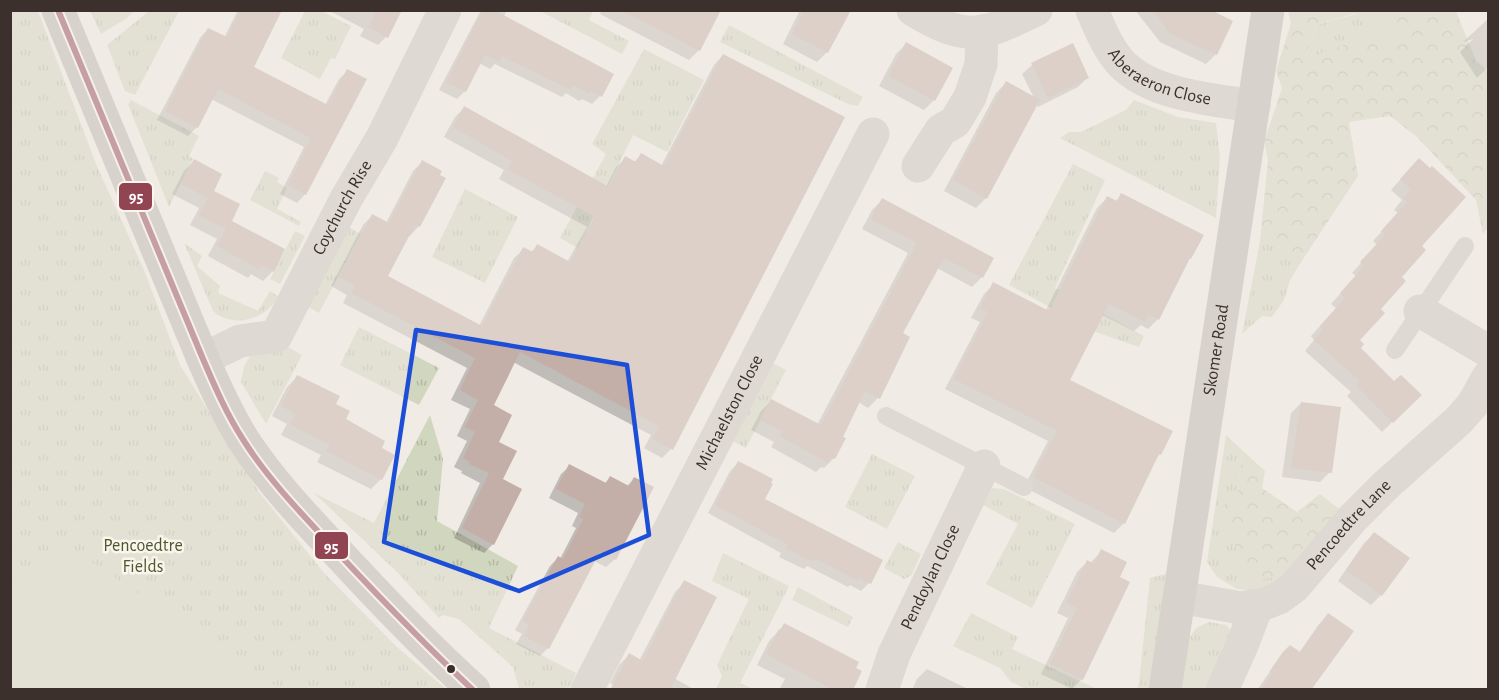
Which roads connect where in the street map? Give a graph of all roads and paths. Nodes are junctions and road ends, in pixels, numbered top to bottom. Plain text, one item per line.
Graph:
1 (58, 10) edge
2 (445, 10) edge
3 (913, 10) edge
4 (1036, 10) edge
5 (1092, 10) edge
6 (1268, 10) edge
7 (982, 31) junction
8 (1254, 106) junction
9 (873, 134) dead end
10 (918, 166) dead end
11 (1465, 246) dead end
12 (1420, 311) junction
13 (1395, 350) dead end
14 (1488, 351) edge
15 (203, 359) junction
16 (1483, 397) edge
17 (885, 416) dead end
18 (984, 466) junction
19 (1024, 488) dead end
20 (1179, 597) junction
21 (1257, 606) junction
22 (474, 690) edge
23 (587, 690) edge
24 (882, 690) edge
25 (1165, 690) edge
26 (1222, 690) edge

1 - 15 street
2 - 15 street, Coychurch Rise
3 - 7 street
4 - 7 street
5 - 8 street, Aberaeron Close
6 - 8 street, Skomer Road
7 - 10 street
8 - 20 street, Skomer Road
9 - 23 street, Michaelston Close
11 - 12 lane
12 - 13 lane
12 - 14 street
15 - 22 street
16 - 21 street, Pencoedtre Lane
17 - 18 lane
18 - 19 lane
18 - 24 street, Pendoylan Close
20 - 21 street, Pencoedtre Lane
20 - 25 street, Skomer Road
21 - 26 street

